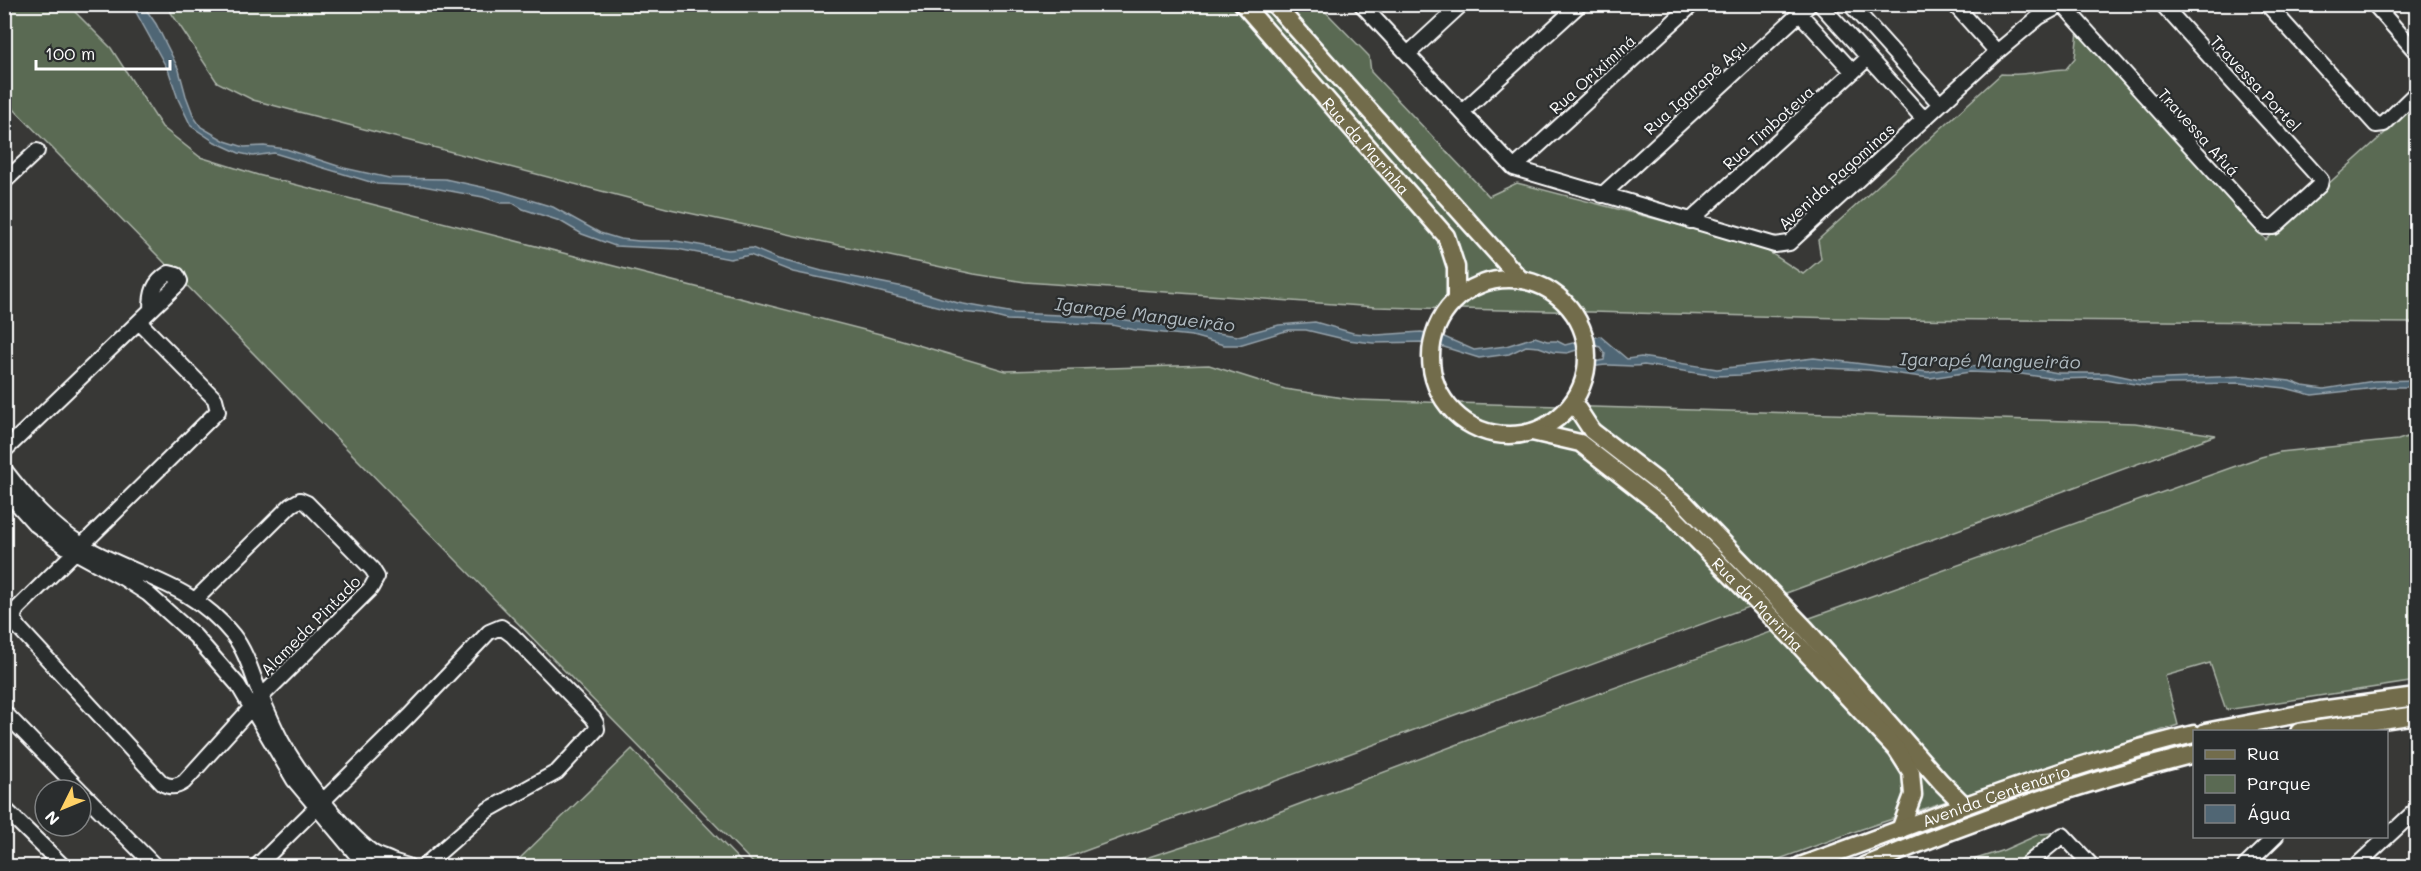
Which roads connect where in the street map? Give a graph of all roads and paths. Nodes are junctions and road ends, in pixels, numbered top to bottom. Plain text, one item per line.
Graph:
1 (1243, 4) edge
2 (1274, 4) edge
3 (1361, 4) edge
4 (1462, 4) edge
5 (1580, 4) edge
6 (1693, 4) edge
7 (1820, 4) edge
8 (1850, 4) edge
9 (1954, 4) edge
10 (2047, 4) edge
11 (2162, 4) edge
12 (2267, 4) edge
13 (2374, 4) edge
14 (2063, 5) edge
15 (1805, 9) edge
16 (2039, 17) junction
17 (1998, 52) junction
18 (2416, 52) edge
19 (1408, 54) junction
20 (1868, 58) junction
21 (1853, 72) junction
22 (2416, 93) edge
23 (1940, 104) junction
24 (1462, 112) junction
25 (1923, 118) junction
26 (37, 151) dead end
27 (1514, 168) junction
28 (5, 180) edge
29 (2319, 185) joint
30 (1602, 195) junction
31 (1690, 221) junction
32 (1521, 280) junction
33 (1456, 299) junction
34 (151, 310) dead end
35 (139, 322) junction
36 (1573, 402) junction
37 (1532, 432) junction
38 (4, 451) edge
39 (4, 469) edge
40 (4, 489) edge
41 (78, 548) junction
42 (195, 600) junction
43 (261, 697) junction
44 (2416, 697) edge
45 (252, 708) junction
46 (4, 712) edge
47 (2416, 715) edge
48 (2215, 730) edge
49 (2313, 730) edge
50 (2193, 734) edge
51 (2193, 754) edge
52 (69, 778) edge
53 (93, 802) edge
54 (320, 804) junction
55 (1964, 805) junction
56 (4, 808) edge
57 (2416, 810) edge
58 (1900, 830) junction
59 (2388, 837) edge
60 (2275, 838) edge
61 (2387, 838) edge
62 (1892, 855) junction
63 (392, 861) junction
64 (2033, 864) edge
65 (2091, 865) dead end
66 (63, 867) edge
67 (155, 867) edge
68 (257, 867) edge
69 (366, 867) edge
70 (379, 867) edge
71 (408, 867) edge
72 (424, 867) edge
73 (1800, 867) edge
74 (1864, 867) edge
75 (1878, 867) edge
76 (2245, 867) edge
77 (2356, 867) edge

1 - 33 main road, Rua da Marinha
2 - 32 main road, Rua da Marinha
3 - 19 street
4 - 19 street
5 - 24 street
6 - 27 street, Rua Oriximiná
7 - 20 street
8 - 23 street
9 - 17 street
10 - 16 street, Avenida Pagominas
11 - 29 street, Travessa Portel
12 - 22 street
13 - 18 street
14 - 16 street, Avenida Pagominas
14 - 29 street, Travessa Afuá
15 - 21 street
15 - 30 street, Rua Igarapé Açu
16 - 17 street, Avenida Pagominas
17 - 23 street, Avenida Pagominas
19 - 24 street
20 - 21 street, Rua Timboteua
20 - 25 street
21 - 31 street, Rua Timboteua
23 - 25 street, Avenida Pagominas
24 - 27 street
25 - 31 street, Avenida Pagominas
26 - 28 street
27 - 30 street, Avenida Pagominas
30 - 31 street, Avenida Pagominas
32 - 33 main road
32 - 36 main road
33 - 37 main road
34 - 35 street
35 - 38 street
35 - 41 street
36 - 37 main road
36 - 55 main road, Rua da Marinha
37 - 58 main road, Rua da Marinha
39 - 41 street
40 - 41 street
41 - 42 street
41 - 45 street
41 - 45 street
42 - 43 street
42 - 43 street, Alameda Pintado
43 - 45 street
43 - 54 street
44 - 48 main road
45 - 54 street
46 - 52 street
47 - 49 main road
50 - 55 main road, Avenida Centenário
51 - 62 main road, Avenida Centenário
53 - 67 street
54 - 63 street
54 - 68 street
54 - 69 street
54 - 72 street
55 - 58 main road, Avenida Centenário
56 - 66 street
57 - 59 street
58 - 73 main road, Avenida Centenário
60 - 76 street
61 - 77 street
62 - 74 main road, Avenida Centenário
62 - 75 main road
63 - 70 street
63 - 71 street
64 - 65 street

